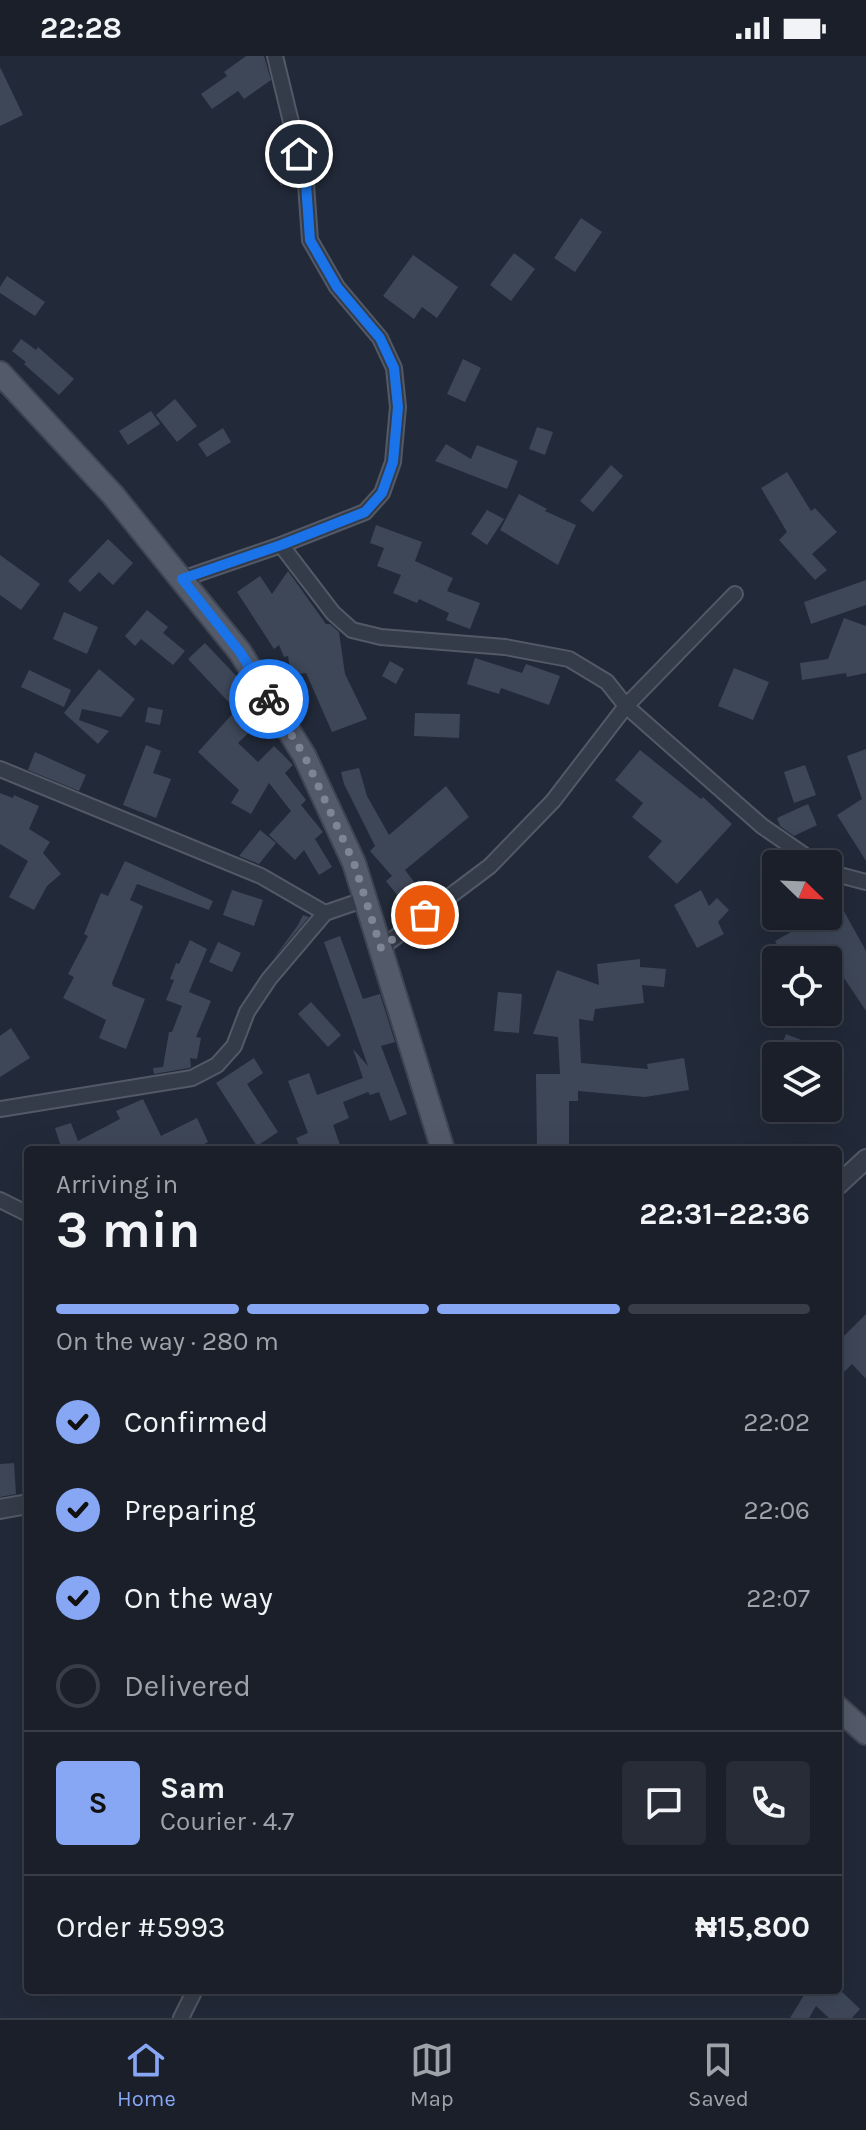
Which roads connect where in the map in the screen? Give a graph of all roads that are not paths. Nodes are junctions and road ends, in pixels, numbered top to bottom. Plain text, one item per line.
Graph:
1 (275, 56) edge
2 (0, 373) edge
3 (281, 545) junction
4 (182, 579) junction
5 (735, 594) dead end
6 (626, 706) junction
7 (0, 769) edge
8 (797, 850) edge
9 (842, 876) edge
10 (866, 882) edge
11 (366, 899) junction
12 (325, 913) junction
13 (381, 948) junction
14 (0, 1109) edge
15 (442, 1146) edge
16 (866, 1159) edge
17 (842, 1181) edge
18 (0, 1200) edge
19 (24, 1212) edge
20 (24, 1505) edge
21 (0, 1509) edge
22 (842, 1712) edge
23 (866, 1733) edge
24 (193, 1994) edge
25 (181, 2018) edge

1 - 3 street
2 - 4 main road
3 - 4 street
3 - 6 street
4 - 11 main road
5 - 6 street
6 - 8 street
6 - 13 street
7 - 12 street
9 - 10 street
11 - 12 street
11 - 13 main road
12 - 14 street
13 - 15 main road
16 - 17 street
18 - 19 street
20 - 21 street
22 - 23 main road
24 - 25 street

